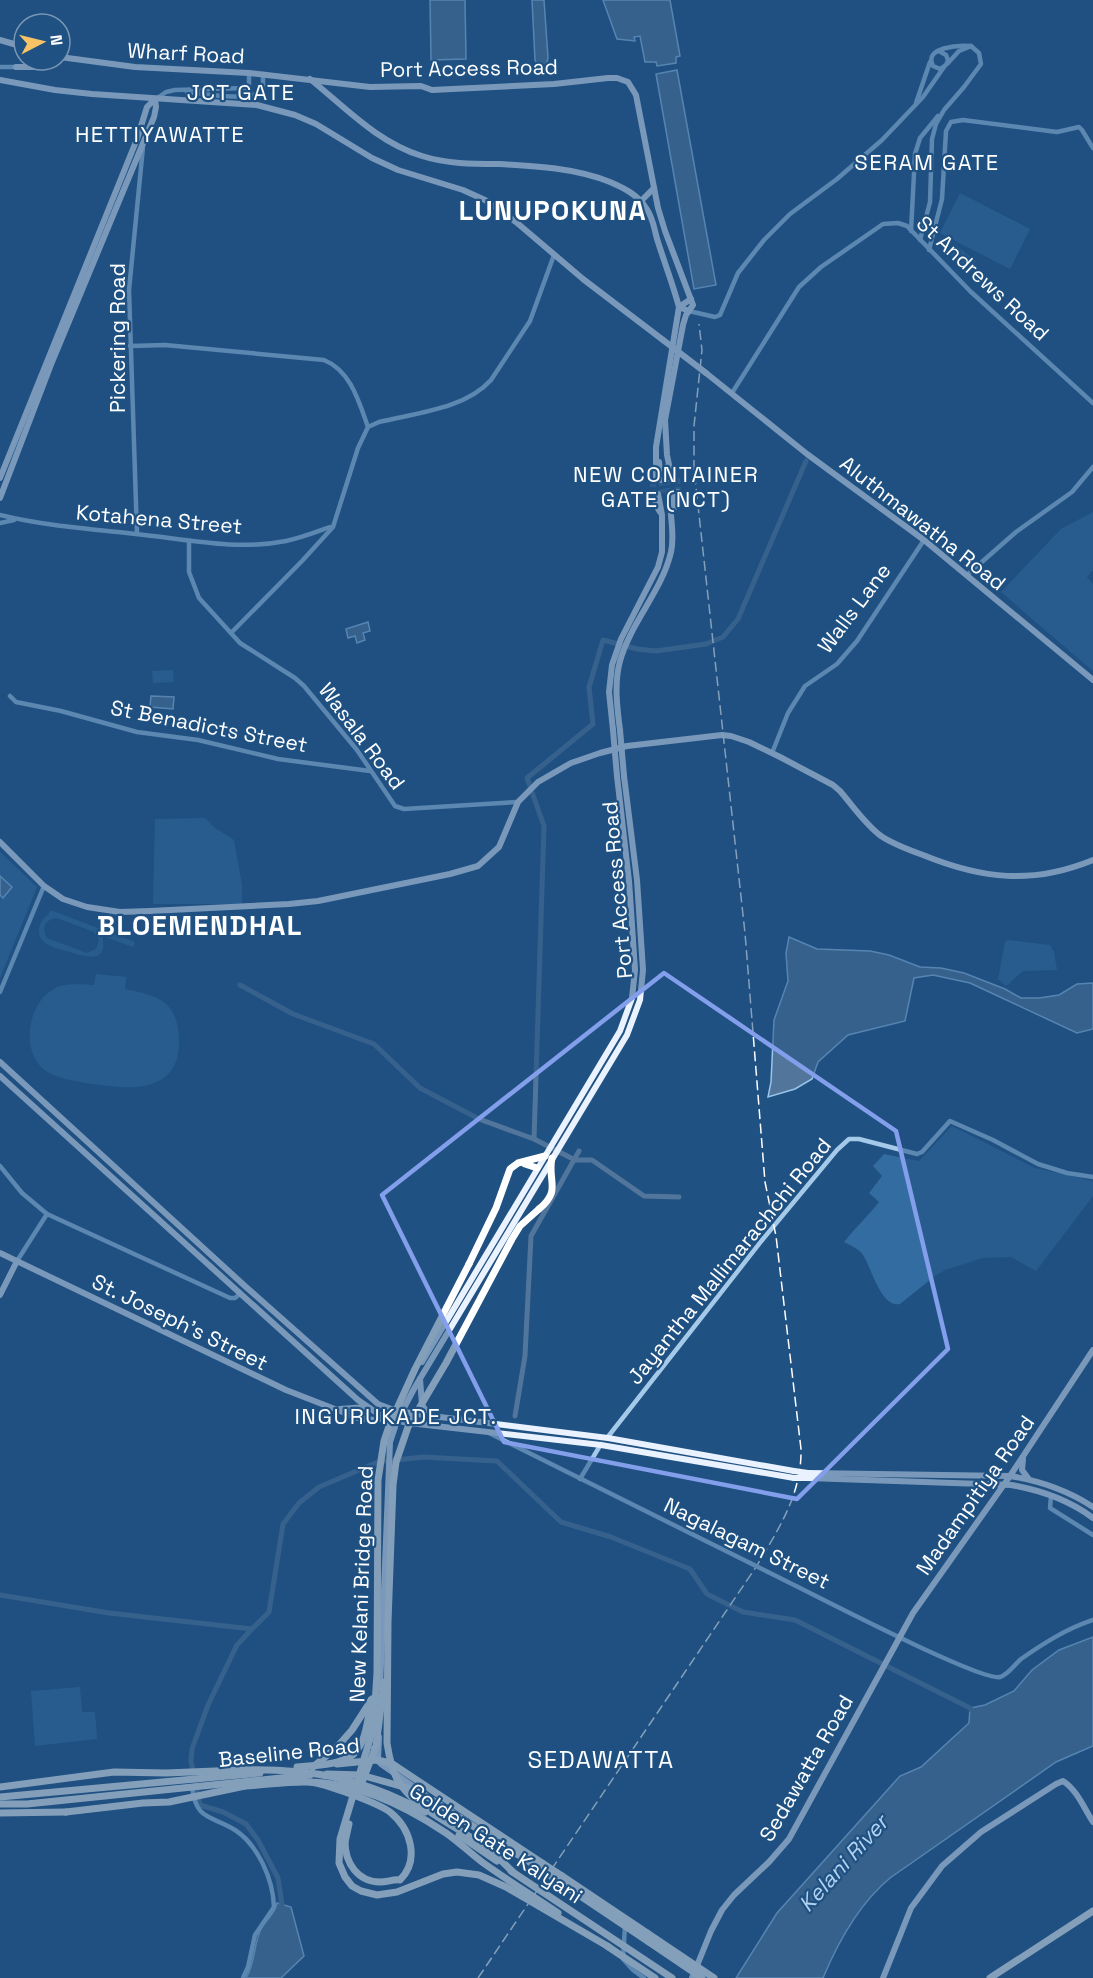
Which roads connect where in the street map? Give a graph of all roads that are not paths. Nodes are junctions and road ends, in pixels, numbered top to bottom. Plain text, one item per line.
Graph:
1 (971, 46) junction
2 (939, 51) junction
3 (72, 60) edge
4 (931, 60) junction
5 (946, 65) junction
6 (249, 73) junction
7 (263, 74) junction
8 (310, 79) junction
9 (0, 80) edge
10 (175, 90) junction
11 (155, 99) junction
12 (915, 105) junction
13 (944, 110) junction
14 (143, 141) junction
15 (1093, 148) edge
16 (654, 188) junction
17 (641, 201) junction
18 (911, 231) junction
19 (920, 240) junction
20 (929, 250) junction
21 (554, 255) junction
22 (691, 306) junction
23 (679, 307) junction
24 (708, 316) junction
25 (130, 346) junction
26 (732, 393) junction
27 (1093, 403) edge
28 (368, 428) junction
29 (1093, 467) edge
30 (0, 478) edge
31 (666, 493) junction
32 (0, 498) edge
33 (0, 514) edge
34 (671, 514) junction
35 (16, 520) junction
36 (0, 523) edge
37 (333, 527) junction
38 (137, 534) junction
39 (924, 540) junction
40 (189, 542) junction
41 (967, 575) junction
42 (630, 629) junction
43 (231, 633) junction
44 (1093, 680) edge
45 (10, 696) dead end
46 (616, 730) junction
47 (772, 753) junction
48 (370, 771) junction
49 (621, 776) junction
50 (520, 800) junction
51 (0, 842) edge
52 (1093, 860) edge
53 (44, 886) junction
54 (0, 992) edge
55 (0, 1062) edge
56 (0, 1076) edge
57 (548, 1157) junction
58 (513, 1165) junction
59 (0, 1166) edge
60 (540, 1170) junction
61 (1093, 1177) edge
62 (551, 1179) junction
63 (47, 1214) junction
64 (0, 1253) edge
65 (17, 1261) junction
66 (246, 1287) junction
67 (240, 1294) junction
68 (0, 1295) edge
69 (1093, 1350) edge
70 (420, 1378) junction
71 (366, 1407) junction
72 (331, 1408) junction
73 (398, 1411) junction
74 (430, 1416) junction
75 (390, 1419) junction
76 (488, 1432) junction
77 (608, 1438) junction
78 (601, 1445) junction
79 (671, 1454) junction
80 (1024, 1455) junction
81 (808, 1476) junction
82 (1010, 1476) junction
83 (1028, 1478) junction
84 (580, 1479) junction
85 (991, 1484) junction
86 (1004, 1485) junction
87 (996, 1495) junction
88 (1051, 1496) junction
89 (1093, 1507) edge
90 (1093, 1518) edge
91 (1093, 1535) edge
92 (1093, 1620) edge
93 (388, 1622) junction
94 (377, 1625) junction
95 (899, 1637) junction
96 (884, 1663) joint
97 (372, 1698) junction
98 (378, 1730) junction
99 (377, 1760) junction
100 (313, 1767) junction
101 (402, 1768) junction
102 (240, 1770) junction
103 (351, 1774) junction
104 (374, 1778) joint
105 (205, 1782) junction
106 (310, 1782) junction
107 (0, 1787) edge
108 (192, 1787) junction
109 (0, 1797) edge
110 (430, 1798) junction
111 (0, 1804) edge
112 (0, 1813) edge
113 (1093, 1822) edge
114 (541, 1865) junction
115 (513, 1872) junction
116 (560, 1878) junction
117 (1093, 1911) edge
118 (625, 1926) junction
119 (609, 1947) junction
120 (243, 1978) edge
121 (644, 1978) edge
122 (655, 1978) edge
123 (672, 1978) edge
124 (692, 1978) edge
125 (702, 1978) edge
126 (714, 1978) edge
127 (883, 1978) edge
128 (990, 1978) edge

1 - 2 street
1 - 5 street
1 - 13 street
2 - 4 street
2 - 5 street
3 - 6 main road, Wharf Road
4 - 5 street
4 - 12 street
5 - 12 street
6 - 7 main road, Wharf Road
6 - 10 street
7 - 8 main road, Wharf Road
7 - 10 street
8 - 16 main road, Port Access Road
8 - 17 main road
9 - 11 main road, Aluthmawatha Road
10 - 11 street
11 - 14 main road
11 - 21 main road, Aluthmawatha Road
11 - 30 main road
12 - 24 street
13 - 18 street
13 - 19 street
14 - 25 street, Pickering Road
14 - 32 main road
15 - 20 street
16 - 17 main road
16 - 22 main road, Port Access Road
17 - 23 main road
18 - 19 street, St Andrews Road
18 - 26 street, St Andrews Road
19 - 20 street, St Andrews Road
20 - 27 street, St Andrews Road
21 - 26 main road, Aluthmawatha Road, bridge
21 - 28 street
22 - 23 main road
22 - 23 main road
22 - 24 street
22 - 24 street
25 - 28 street
25 - 38 street, Pickering Road
26 - 39 main road, Aluthmawatha Road
28 - 37 street
29 - 41 street
31 - 34 main road
31 - 34 main road
31 - 42 main road, Port Access Road
33 - 35 street, Kotahena Street
34 - 42 main road, Port Access Road
35 - 36 street, Kotahena Street
35 - 38 street, Kotahena Street
37 - 40 street, Kotahena Street
37 - 43 street
38 - 40 street, Kotahena Street
39 - 41 main road, Aluthmawatha Road
39 - 47 street, Walls Lane
40 - 43 street, Wasala Road
41 - 44 main road, Aluthmawatha Road
42 - 46 main road, Port Access Road
42 - 46 main road, Port Access Road
43 - 48 street, Wasala Road
45 - 48 street, St Benadicts Street
46 - 49 main road, Port Access Road, bridge
47 - 50 main road
47 - 52 main road
48 - 50 street, Wasala Road
49 - 57 main road, Port Access Road
49 - 57 main road, Port Access Road
50 - 53 main road
51 - 53 main road
53 - 54 street
55 - 66 main road
56 - 67 main road
57 - 58 highway
57 - 60 main road, Port Access Road
57 - 62 highway
58 - 60 highway
58 - 94 highway, bridge
59 - 63 street
60 - 62 highway
60 - 70 main road, Port Access Road
60 - 73 main road, Port Access Road
61 - 77 street, Jayantha Mallimarachchi Road
62 - 93 highway, bridge
63 - 65 street
63 - 67 street
64 - 65 main road, St. Joseph's Street
65 - 68 main road
65 - 72 main road, St. Joseph's Street
66 - 67 main road
66 - 73 main road
67 - 71 main road
69 - 80 main road, Madampitiya Road
70 - 73 main road, Port Access Road
70 - 74 main road
71 - 72 main road, St. Joseph's Street
71 - 75 main road
72 - 75 main road, St. Joseph's Street
73 - 74 main road
73 - 75 main road, New Kelani Bridge Road
74 - 77 main road
75 - 76 main road, St. Joseph's Street
75 - 97 main road, New Kelani Bridge Road, bridge
75 - 98 main road, New Kelani Bridge Road
76 - 78 main road, St. Joseph's Street
76 - 84 street, Nagalagam Street
77 - 78 street, Jayantha Mallimarachchi Road
77 - 79 main road
78 - 79 main road, St. Joseph's Street
78 - 84 street, Jayantha Mallimarachchi Road
79 - 81 main road, bridge
80 - 82 main road, Madampitiya Road
80 - 83 main road
81 - 82 main road
81 - 85 main road
82 - 83 main road
82 - 86 main road, Madampitiya Road
83 - 89 main road
84 - 95 street, Nagalagam Street, bridge
85 - 86 main road
85 - 87 main road
86 - 87 main road, Madampitiya Road
86 - 88 main road
87 - 95 main road, Madampitiya Road
88 - 90 main road
88 - 91 street
92 - 95 street, Nagalagam Street
93 - 106 highway, bridge
93 - 115 highway, bridge
94 - 102 highway, bridge
94 - 119 highway, bridge
95 - 96 main road, Madampitiya Road
96 - 124 main road, Sedawatta Road
97 - 99 main road, New Kelani Bridge Road
97 - 100 highway
98 - 99 main road, New Kelani Bridge Road
98 - 101 main road, New Kelani Bridge Road
99 - 100 highway, Baseline Road
99 - 101 highway, New Kelani Bridge Road
99 - 103 main road
99 - 110 main road
100 - 105 highway, Baseline Road
101 - 114 highway, New Kelani Bridge Road
102 - 107 highway, Golden Gate Kalyani
102 - 115 highway, Golden Gate Kalyani, bridge
103 - 104 highway, Baseline Road
103 - 105 highway, Baseline Road
104 - 110 highway, New Kelani Bridge Road
105 - 108 highway
105 - 109 highway
106 - 112 highway, Golden Gate Kalyani, bridge
106 - 119 highway, Golden Gate Kalyani, bridge
108 - 111 highway
108 - 120 street
110 - 114 highway, New Kelani Bridge Road
113 - 127 main road
114 - 116 highway, New Kelani Bridge Road, bridge
115 - 123 highway, Golden Gate Kalyani, bridge
116 - 118 highway, New Kelani Bridge Road
116 - 126 highway, New Kelani Bridge Road, bridge
117 - 128 highway
118 - 121 street
118 - 125 highway, New Kelani Bridge Road, bridge
119 - 122 highway, Golden Gate Kalyani, bridge

